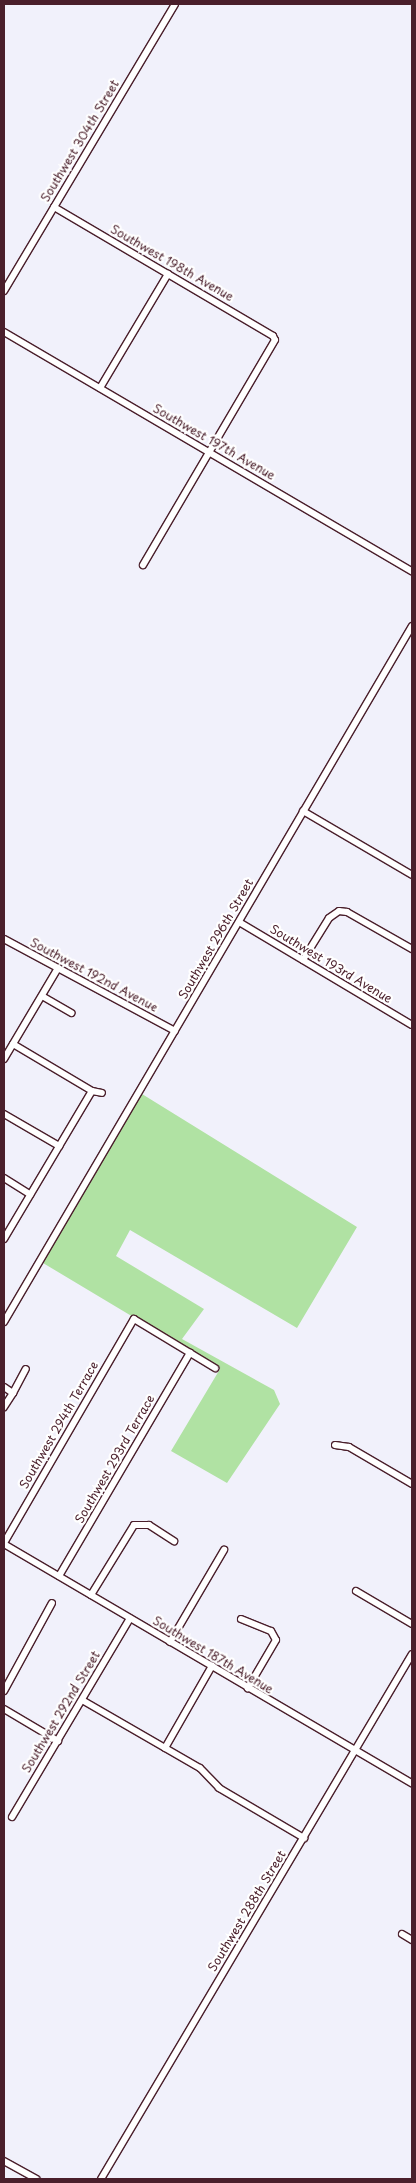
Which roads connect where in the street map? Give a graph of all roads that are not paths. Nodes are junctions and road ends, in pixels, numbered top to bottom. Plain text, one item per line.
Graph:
1 (175, 4) edge
2 (54, 207) junction
3 (168, 274) junction
4 (4, 290) edge
5 (4, 332) edge
6 (100, 388) junction
7 (211, 453) junction
8 (143, 565) dead end
9 (412, 571) edge
10 (412, 626) edge
11 (303, 811) junction
12 (412, 875) edge
13 (239, 922) junction
14 (4, 939) edge
15 (412, 950) edge
16 (303, 960) junction
17 (58, 968) junction
18 (42, 996) junction
19 (71, 1013) dead end
20 (412, 1025) edge
21 (175, 1031) junction
22 (13, 1044) junction
23 (4, 1059) edge
24 (92, 1090) junction
25 (102, 1093) dead end
26 (4, 1114) edge
27 (59, 1146) junction
28 (4, 1178) edge
29 (30, 1194) junction
30 (4, 1239) edge
31 (4, 1322) edge
32 (190, 1353) junction
33 (215, 1368) dead end
34 (26, 1369) dead end
35 (4, 1387) edge
36 (12, 1393) junction
37 (4, 1407) edge
38 (335, 1445) dead end
39 (412, 1484) edge
40 (174, 1541) dead end
41 (4, 1543) edge
42 (224, 1550) dead end
43 (59, 1576) junction
44 (356, 1591) dead end
45 (91, 1595) junction
46 (52, 1603) dead end
47 (130, 1618) junction
48 (241, 1618) dead end
49 (412, 1624) edge
50 (170, 1642) junction
51 (412, 1654) edge
52 (212, 1666) junction
53 (248, 1688) junction
54 (4, 1691) edge
55 (82, 1700) junction
56 (4, 1709) edge
57 (58, 1741) junction
58 (165, 1748) junction
59 (355, 1751) junction
60 (412, 1783) edge
61 (12, 1817) dead end
62 (304, 1838) junction
63 (402, 1934) dead end
64 (412, 1940) edge
65 (4, 2161) edge
66 (36, 2179) edge
67 (101, 2179) edge

1 - 2 street, Southwest 304th Street
2 - 3 street, Southwest 198th Avenue
2 - 4 street, Southwest 304th Street
3 - 6 street
3 - 7 street, Southwest 198th Avenue
5 - 6 street, Southwest 197th Avenue
6 - 7 street, Southwest 197th Avenue
7 - 8 street
7 - 9 street, Southwest 197th Avenue
10 - 11 street, Southwest 296th Street
11 - 12 street
11 - 13 street, Southwest 296th Street
13 - 16 street, Southwest 193rd Avenue
13 - 21 street, Southwest 296th Street
14 - 17 street, Southwest 192nd Avenue
15 - 16 street
16 - 20 street, Southwest 193rd Avenue
17 - 18 street
17 - 21 street, Southwest 192nd Avenue
18 - 19 street
18 - 22 street
21 - 31 street, Southwest 296th Street
22 - 23 street
22 - 24 street
24 - 25 street
24 - 27 street
26 - 27 street
27 - 29 street
28 - 29 street
29 - 30 street
32 - 33 street
32 - 41 street, Southwest 294th Terrace
32 - 43 street, Southwest 293rd Terrace
34 - 36 street
35 - 36 street
36 - 37 street
38 - 39 street
40 - 45 street
41 - 43 street, Southwest 187th Avenue
42 - 50 street
43 - 45 street, Southwest 187th Avenue
44 - 49 street
45 - 47 street, Southwest 187th Avenue
46 - 54 street
47 - 50 street, Southwest 187th Avenue
47 - 55 street, Southwest 292nd Street
48 - 53 street
50 - 52 street, Southwest 187th Avenue
51 - 59 street, Southwest 288th Street
52 - 53 street, Southwest 187th Avenue
52 - 58 street
53 - 59 street, Southwest 187th Avenue
55 - 57 street, Southwest 292nd Street
55 - 58 street
56 - 57 street
57 - 61 street, Southwest 292nd Street
58 - 62 street
59 - 60 street, Southwest 187th Avenue
59 - 62 street, Southwest 288th Street
62 - 67 street, Southwest 288th Street
63 - 64 street
65 - 66 street

